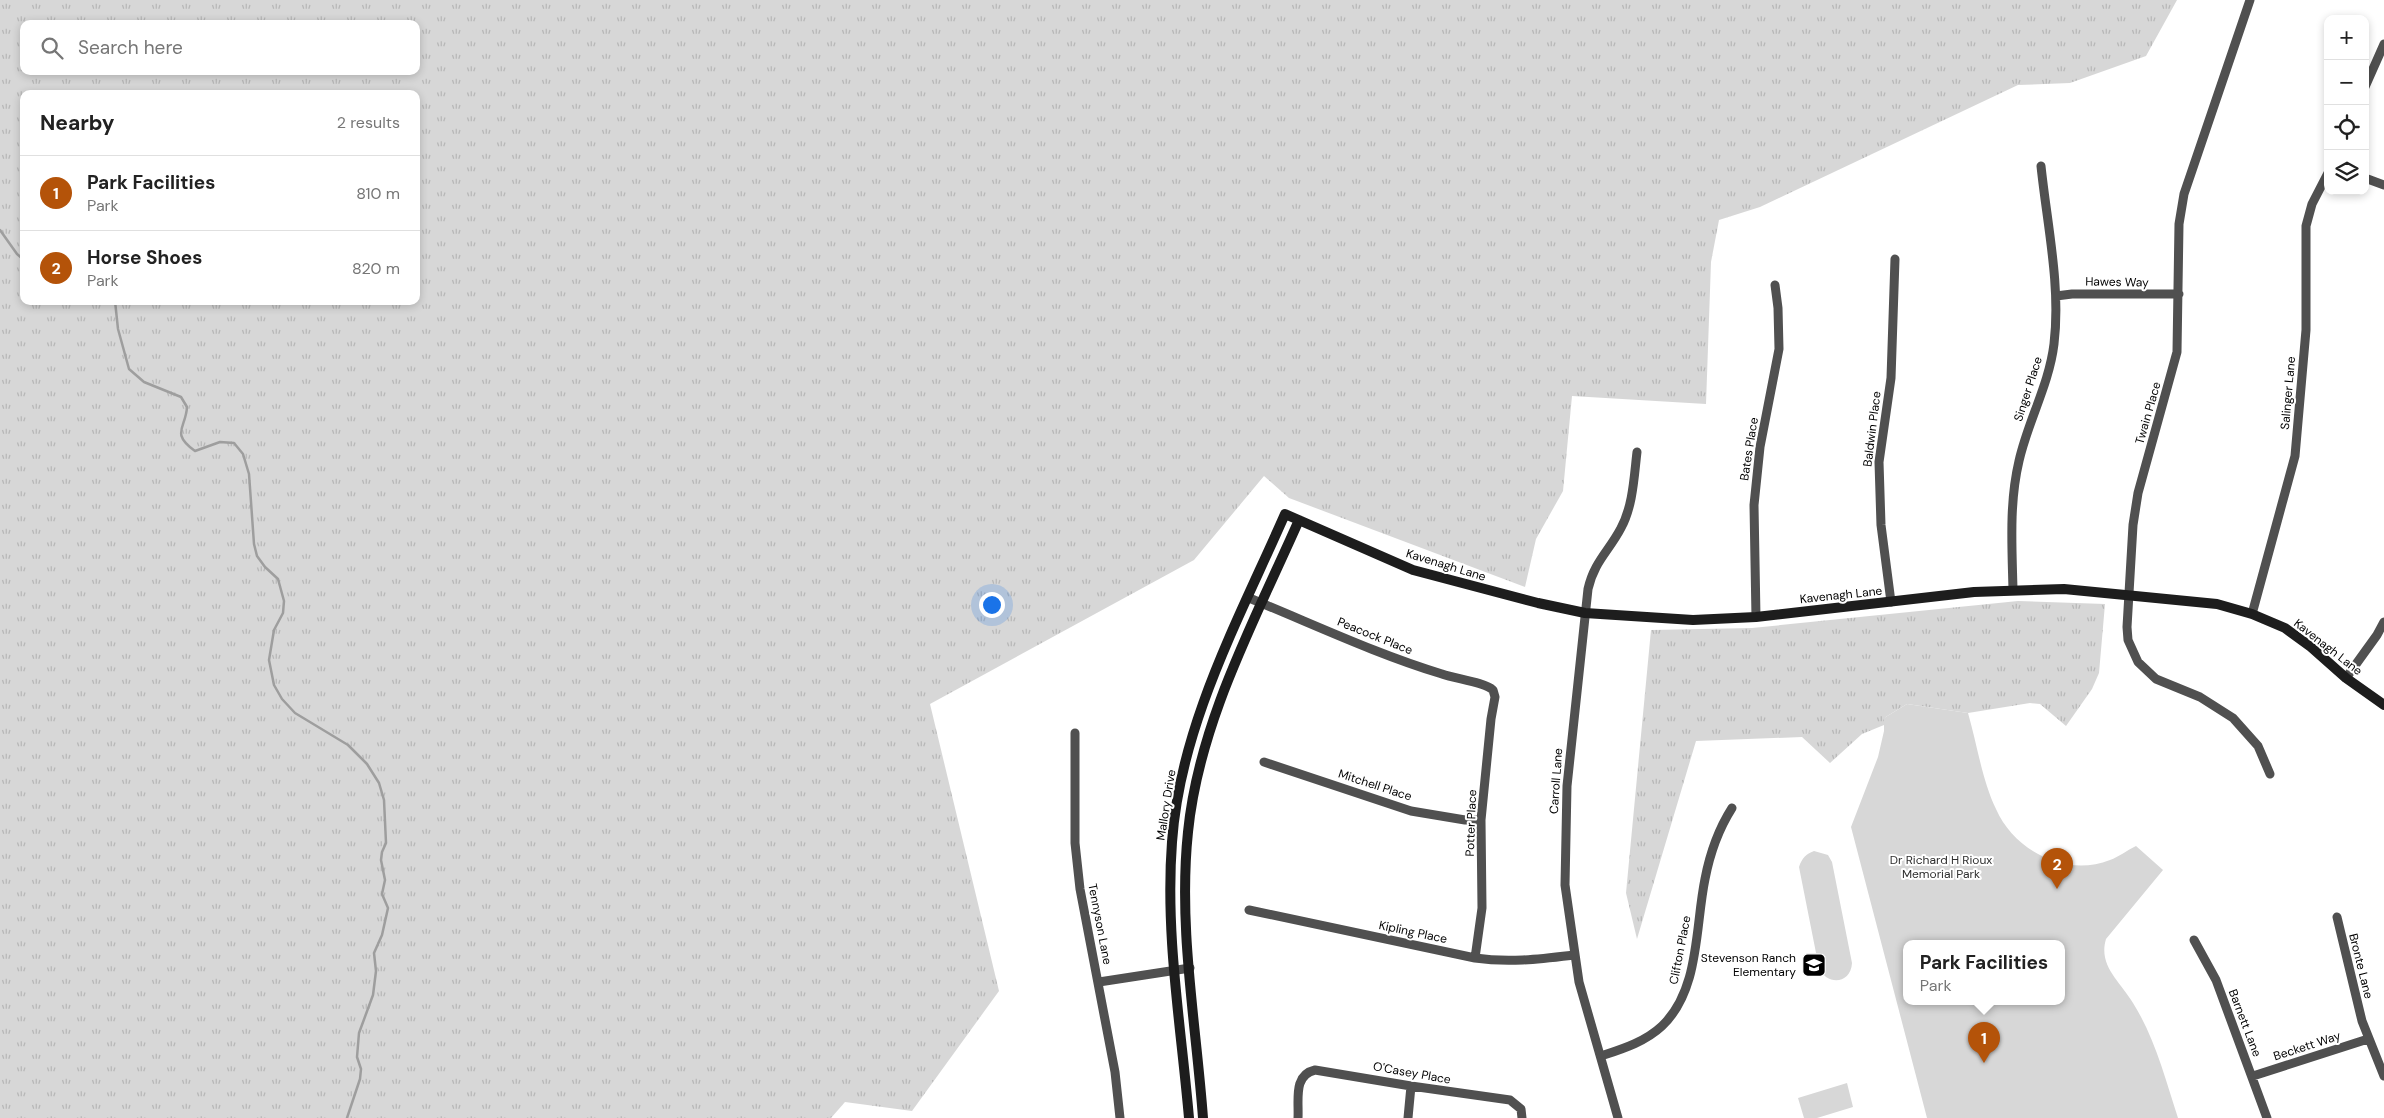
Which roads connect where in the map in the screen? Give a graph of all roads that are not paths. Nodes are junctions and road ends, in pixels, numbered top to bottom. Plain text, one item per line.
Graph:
1 (2250, 0) edge
2 (2384, 44) edge
3 (2369, 78) edge
4 (2041, 166) dead end
5 (2369, 179) edge
6 (2324, 181) edge
7 (2384, 185) edge
8 (1895, 258) dead end
9 (1775, 285) dead end
10 (2178, 294) junction
11 (2056, 296) junction
12 (1637, 452) dead end
13 (1285, 514) joint
14 (1299, 520) junction
15 (2013, 590) junction
16 (2130, 595) junction
17 (1249, 598) junction
18 (1891, 602) junction
19 (1262, 604) junction
20 (1585, 613) junction
21 (2252, 614) junction
22 (1756, 617) junction
23 (2384, 622) edge
24 (2346, 678) junction
25 (1493, 690) joint
26 (2384, 705) edge
27 (1075, 733) dead end
28 (1264, 762) dead end
29 (2270, 774) dead end
30 (1732, 808) dead end
31 (1481, 820) junction
32 (1249, 910) dead end
33 (2337, 917) dead end
34 (2194, 940) dead end
35 (1574, 954) junction
36 (1475, 958) junction
37 (1190, 968) junction
38 (1175, 970) junction
39 (1099, 982) junction
40 (2368, 1038) junction
41 (1600, 1056) junction
42 (2253, 1076) junction
43 (2384, 1076) edge
44 (1411, 1086) junction
45 (1120, 1118) edge
46 (1189, 1118) edge
47 (1203, 1118) edge
48 (1298, 1118) edge
49 (1408, 1118) edge
50 (1522, 1118) edge
51 (1618, 1118) edge
52 (2267, 1118) edge

1 - 10 street, Twain Place
2 - 3 street
4 - 11 street, Singer Place
5 - 7 street
6 - 21 street, Salinger Lane
8 - 18 street, Baldwin Place
9 - 22 street, Bates Place
10 - 11 street, Hawes Way
10 - 16 street, Twain Place
11 - 15 street, Singer Place
12 - 20 street, Carroll Lane
13 - 14 main road, Kavenagh Lane
13 - 17 main road, Mallory Drive
14 - 19 main road
14 - 20 main road, Kavenagh Lane
15 - 16 main road, Kavenagh Lane
15 - 18 main road, Kavenagh Lane
16 - 21 main road, Kavenagh Lane
16 - 29 street, Twain Place
17 - 19 street, Peacock Place
17 - 38 main road, Mallory Drive
18 - 22 main road, Kavenagh Lane
19 - 25 street, Peacock Place
19 - 37 main road
20 - 22 main road, Kavenagh Lane
20 - 35 street, Carroll Lane
21 - 24 main road, Kavenagh Lane
23 - 24 street
24 - 26 main road, Kavenagh Lane
25 - 31 street, Potter Place
27 - 39 street, Tennyson Lane
28 - 31 street, Mitchell Place
30 - 41 street, Clifton Place
31 - 36 street, Potter Place
32 - 36 street, Kipling Place
33 - 40 street, Bronte Lane
34 - 42 street, Barnett Lane
35 - 36 street, Kipling Place
35 - 41 street, Carroll Lane
37 - 38 street
37 - 47 main road
38 - 39 street
38 - 46 main road, Mallory Drive
39 - 45 street, Tennyson Lane
40 - 42 street, Beckett Way
40 - 43 street, Bronte Lane
41 - 51 street, Carroll Lane
42 - 52 street, Barnett Lane
44 - 48 street, O'Casey Place
44 - 49 street
44 - 50 street, O'Casey Place

